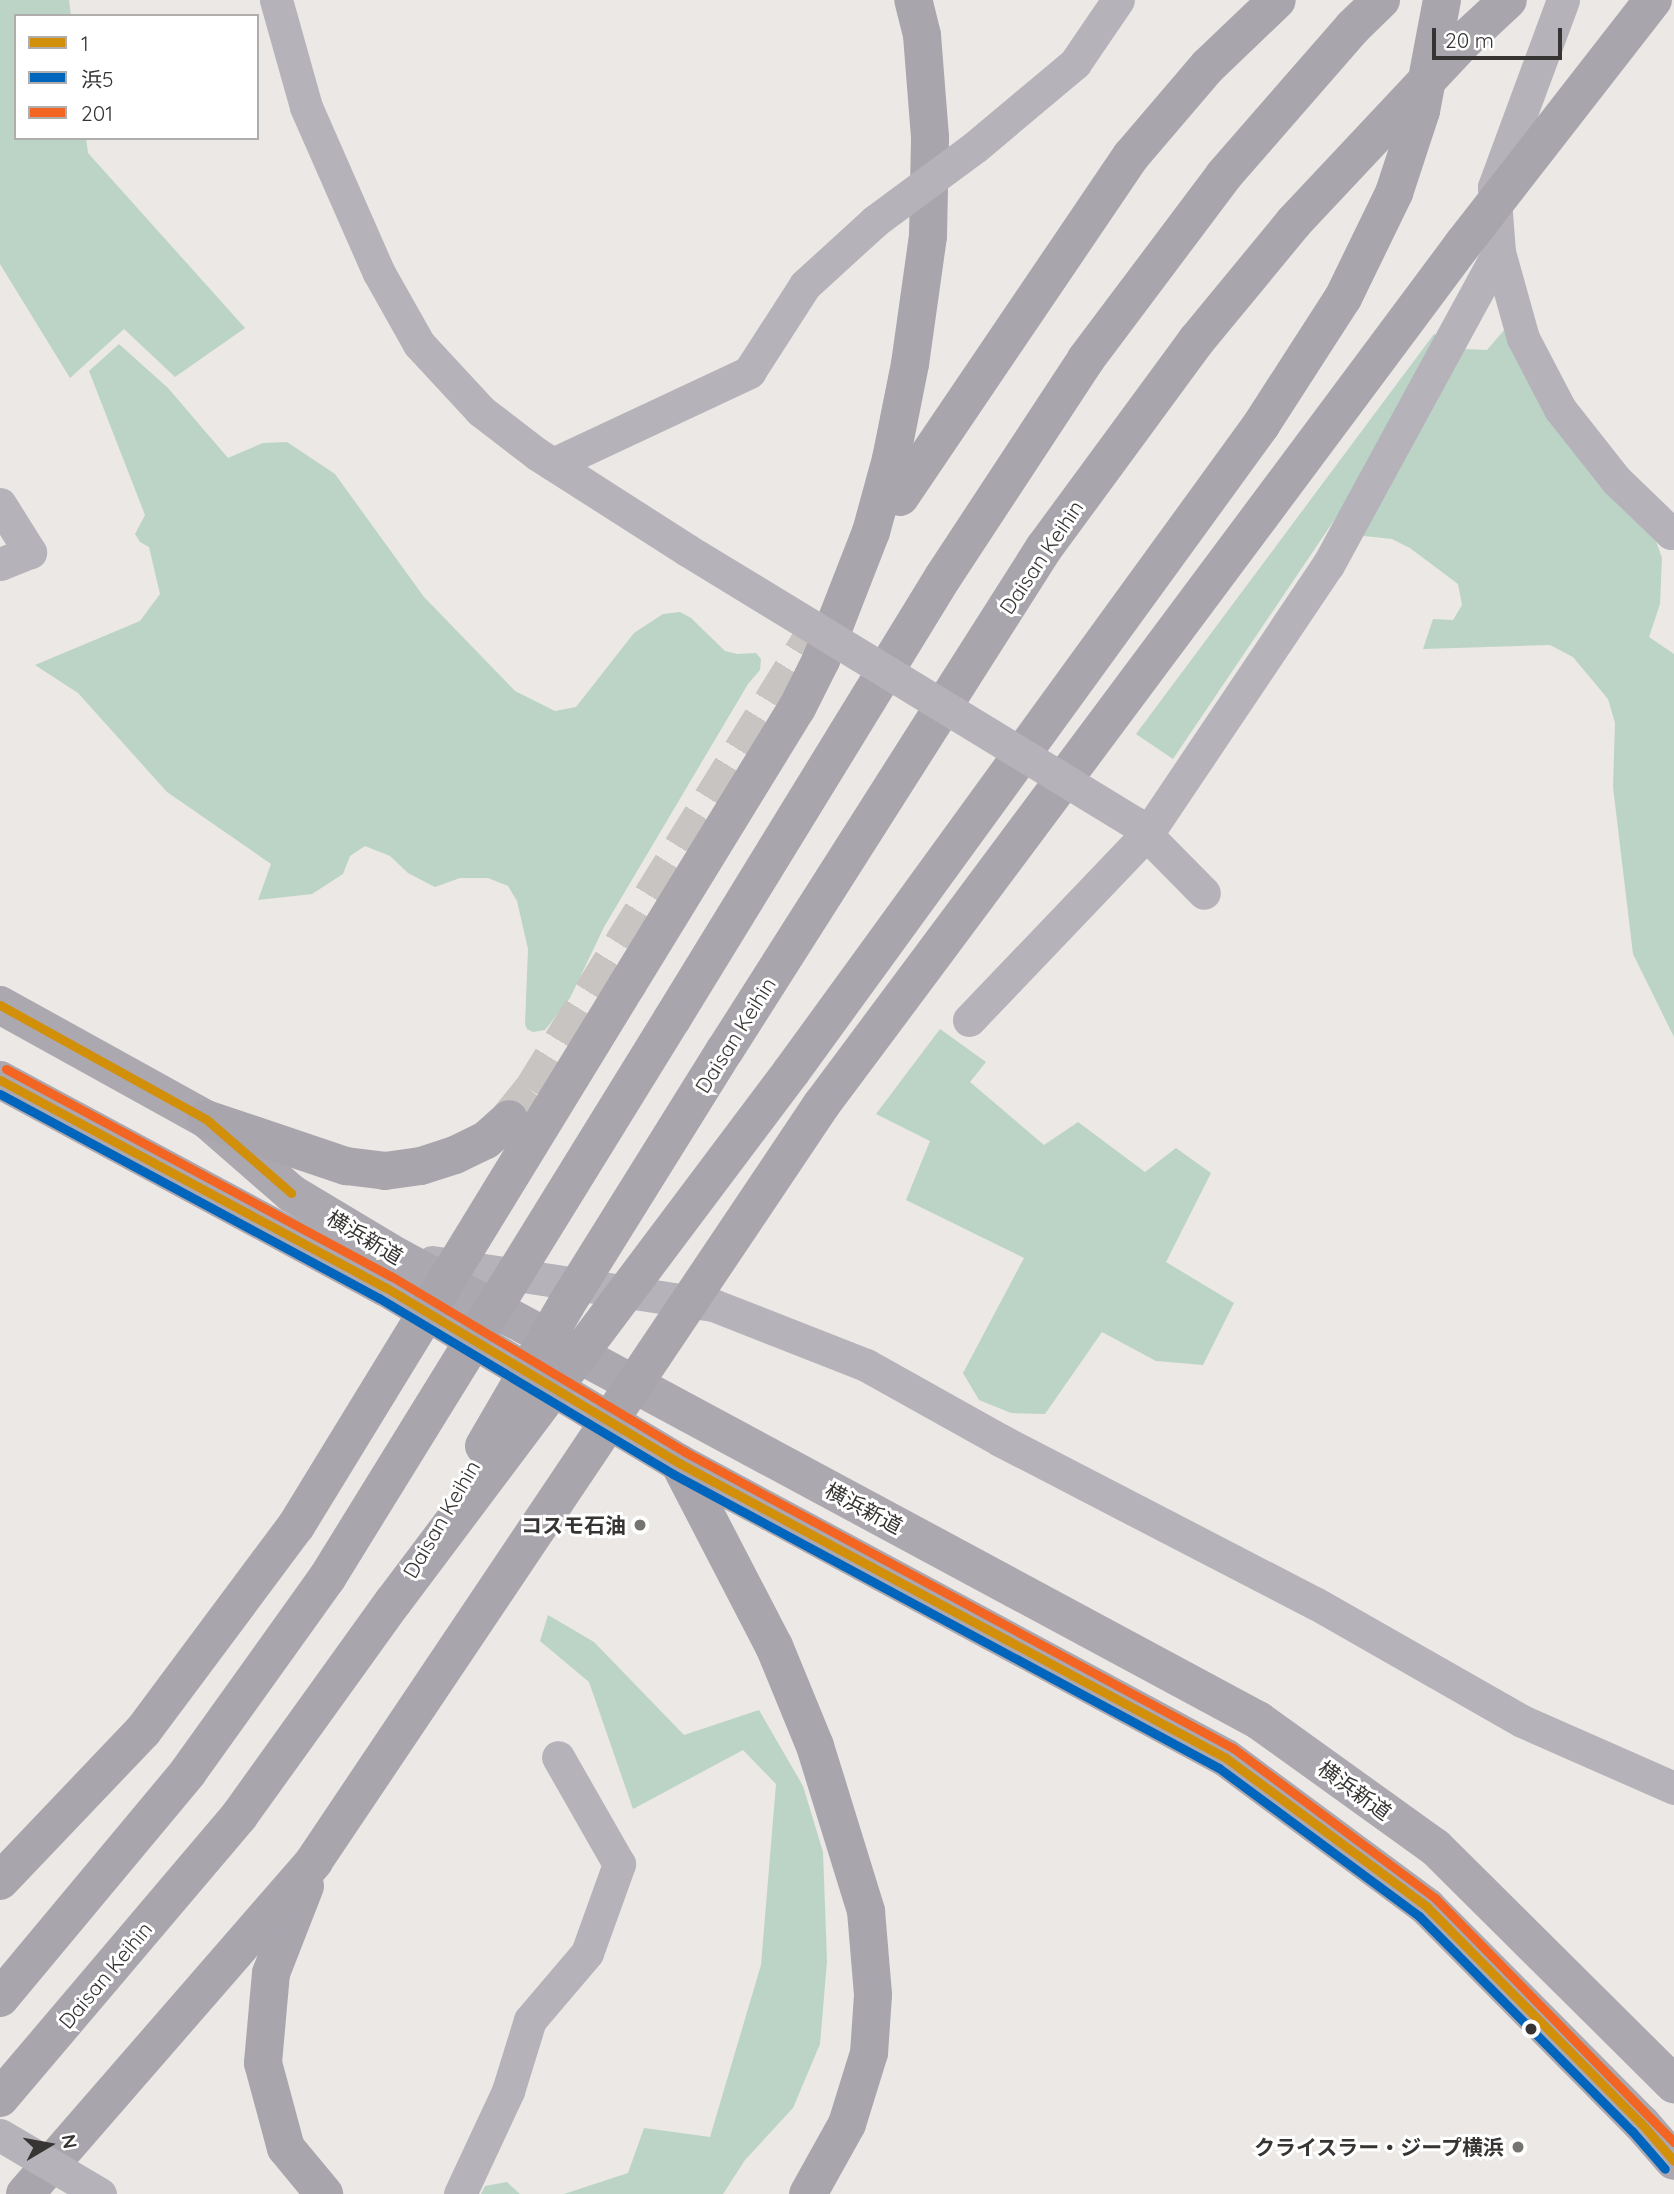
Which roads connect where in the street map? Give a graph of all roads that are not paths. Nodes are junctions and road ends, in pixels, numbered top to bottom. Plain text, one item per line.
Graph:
1 (276, 0) edge
2 (913, 0) edge
3 (1118, 0) edge
4 (1277, 0) edge
5 (1381, 0) edge
6 (1442, 0) edge
7 (1508, 0) edge
8 (1563, 0) edge
9 (1653, 0) edge
10 (1481, 248) junction
11 (553, 464) junction
12 (900, 497) dead end
13 (0, 504) edge
14 (1674, 530) edge
15 (0, 564) edge
16 (1141, 828) junction
17 (1204, 893) dead end
18 (0, 1005) edge
19 (969, 1020) dead end
20 (0, 1080) edge
21 (206, 1119) junction
22 (509, 1119) tunnel mouth
23 (398, 1257) junction
24 (679, 1463) junction
25 (393, 1602) junction
26 (558, 1757) dead end
27 (1674, 1788) edge
28 (314, 1861) junction
29 (0, 1881) edge
30 (0, 1998) edge
31 (1674, 2084) edge
32 (0, 2098) edge
33 (0, 2135) edge
34 (1674, 2161) edge
35 (25, 2194) edge
36 (100, 2194) edge
37 (324, 2194) edge
38 (460, 2194) edge
39 (808, 2194) edge

1 - 11 street
2 - 29 highway, bridge
3 - 11 street, bridge
4 - 12 highway
5 - 30 highway, bridge
6 - 25 highway, bridge
7 - 25 highway, Daisan Keihin, bridge
8 - 10 street
9 - 10 highway, bridge
10 - 14 street
10 - 16 street
10 - 28 highway, bridge
11 - 16 street, bridge
13 - 15 street
16 - 17 street
16 - 19 street
18 - 21 highway, 横浜新道
20 - 24 highway, 横浜新道
21 - 22 highway
21 - 23 highway, 横浜新道
23 - 27 street
23 - 31 highway, 横浜新道
24 - 34 highway, 横浜新道
24 - 39 highway
25 - 32 highway, Daisan Keihin
26 - 38 street
28 - 35 highway
28 - 37 highway
33 - 36 street, bridge

